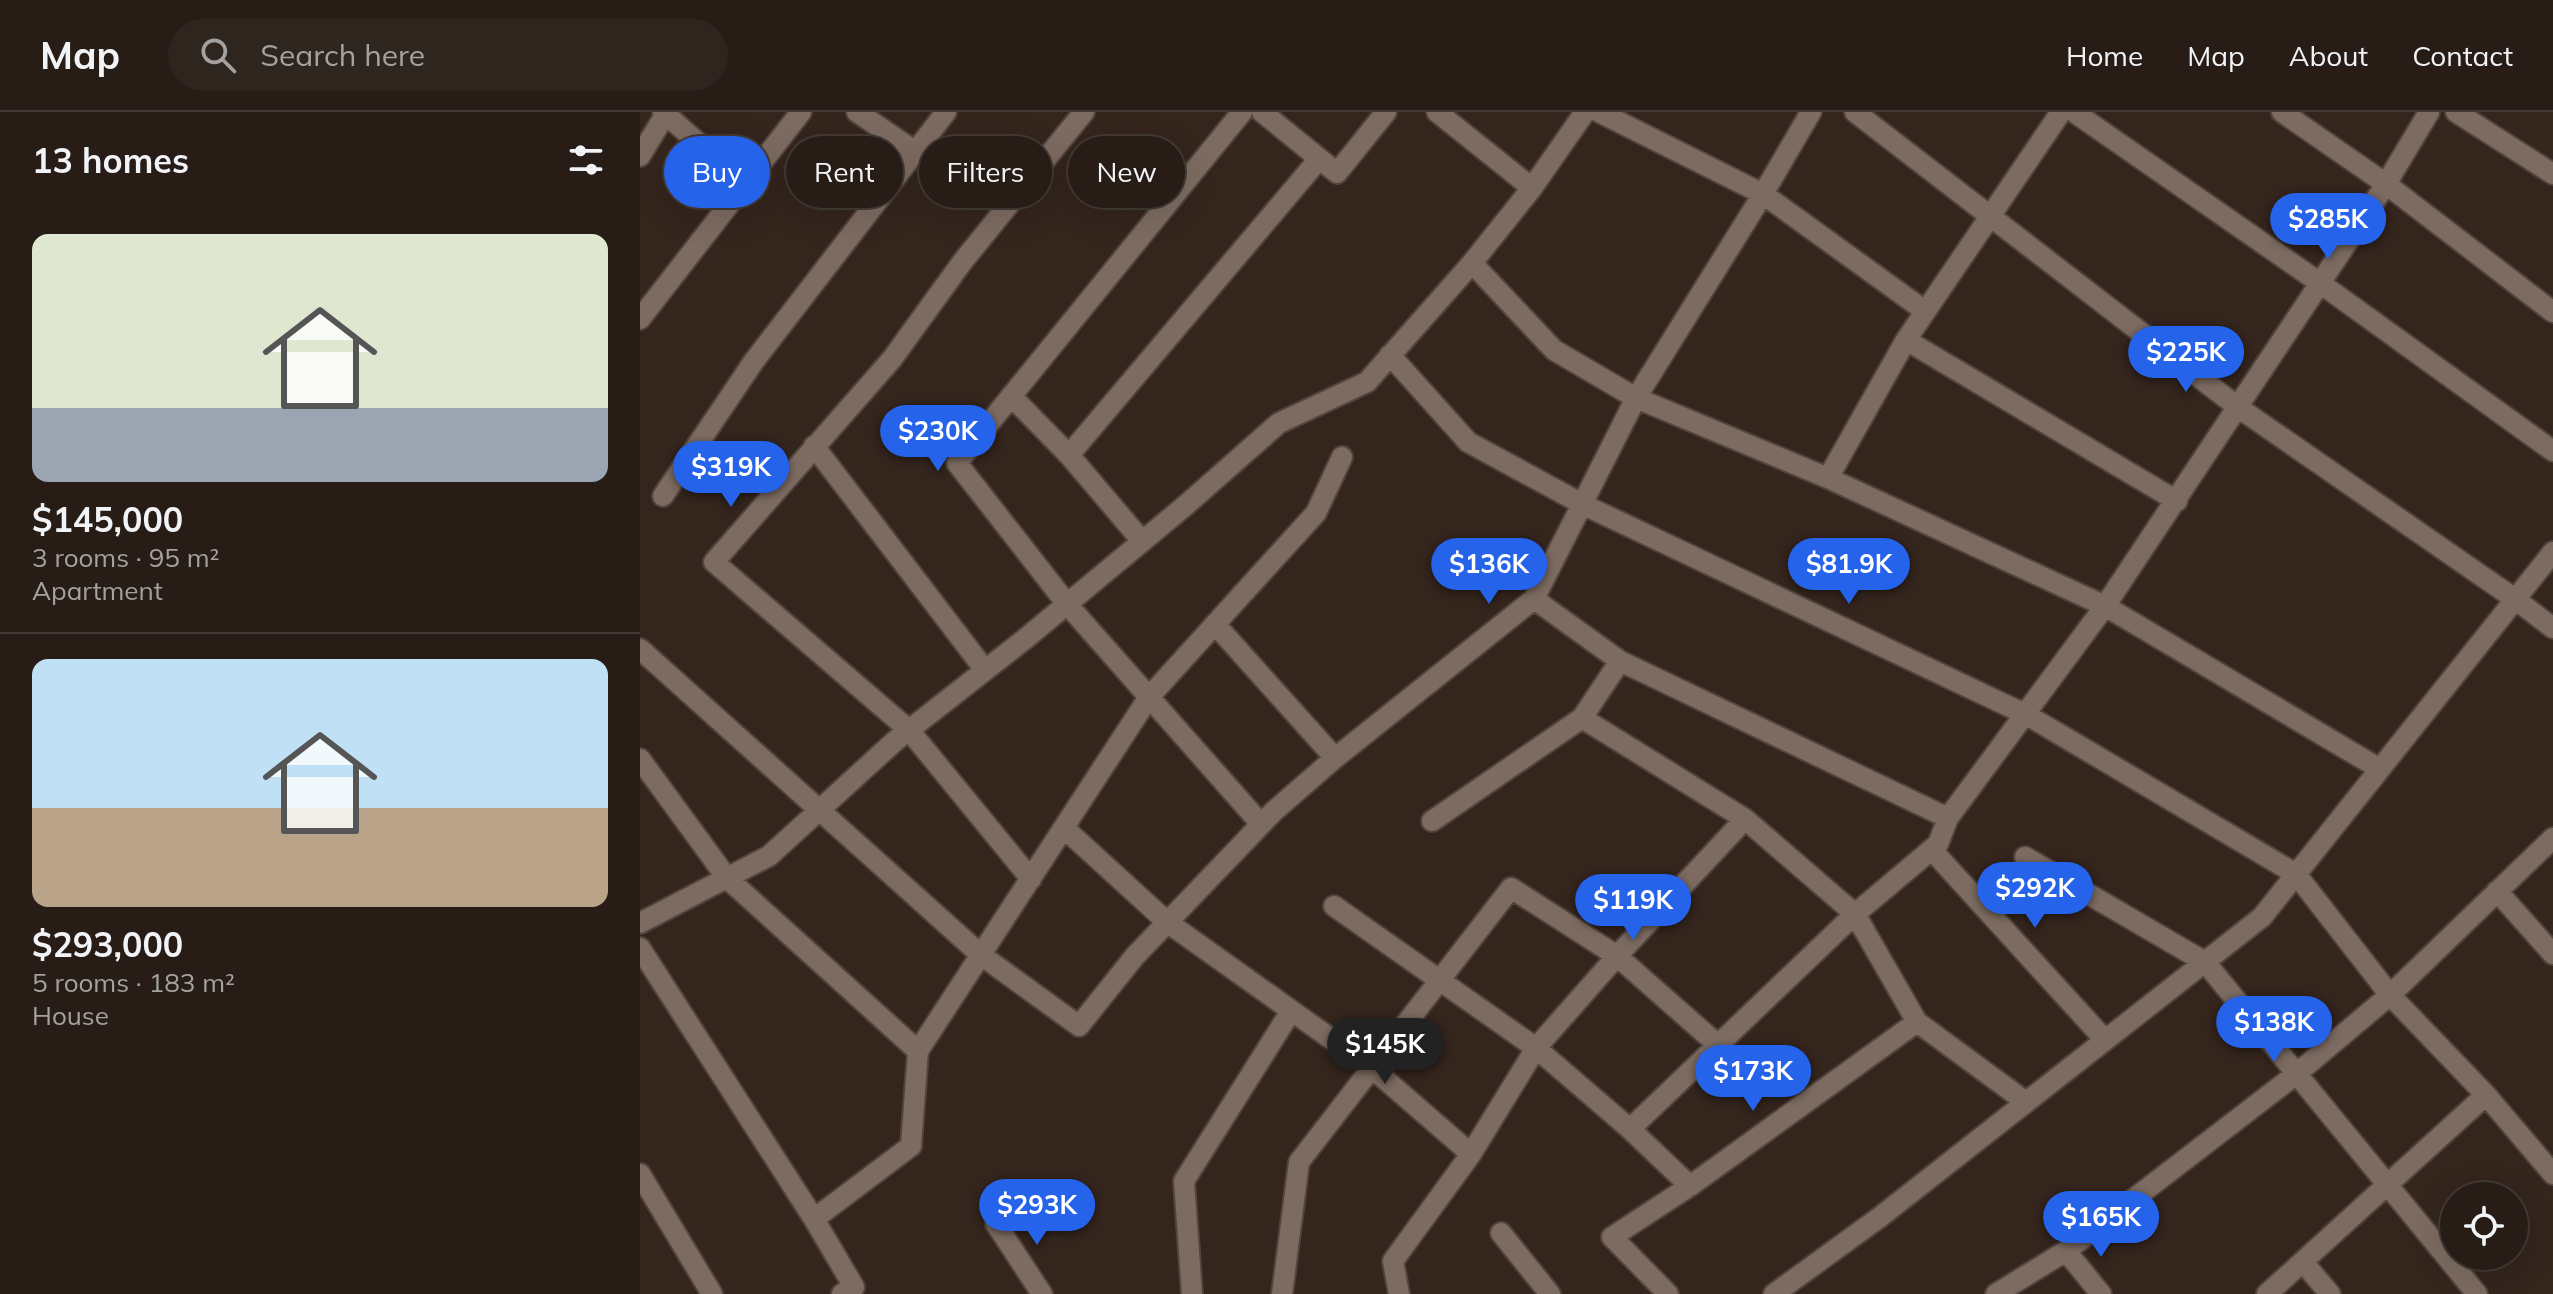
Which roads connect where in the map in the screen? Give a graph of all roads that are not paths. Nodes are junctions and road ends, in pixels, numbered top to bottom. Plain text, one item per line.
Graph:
1 (801, 112) edge
2 (857, 112) edge
3 (946, 112) edge
4 (1084, 112) edge
5 (1242, 112) edge
6 (1262, 112) edge
7 (1386, 112) edge
8 (1437, 112) edge
9 (1585, 112) edge
10 (1599, 112) edge
11 (1811, 112) edge
12 (1855, 112) edge
13 (2061, 112) edge
14 (2074, 112) edge
15 (2282, 112) edge
16 (2429, 112) edge
17 (2456, 112) edge
18 (665, 113) edge
19 (691, 136) edge
20 (770, 152) edge
21 (916, 152) junction
22 (640, 156) edge
23 (1319, 159) junction
24 (2553, 174) edge
25 (2386, 184) junction
26 (1532, 188) junction
27 (1763, 194) junction
28 (726, 208) edge
29 (1990, 216) junction
30 (1472, 263) junction
31 (2320, 283) junction
32 (1925, 311) junction
33 (2553, 312) edge
34 (640, 319) edge
35 (1906, 340) junction
36 (1390, 355) junction
37 (1011, 396) junction
38 (1636, 398) junction
39 (2239, 408) junction
40 (814, 446) junction
41 (2553, 451) edge
42 (1069, 455) junction
43 (1342, 457) dead end
44 (1828, 478) junction
45 (663, 496) dead end
46 (2177, 501) junction
47 (1584, 505) junction
48 (1142, 541) junction
49 (2553, 552) edge
50 (1534, 599) junction
51 (2515, 599) junction
52 (1067, 604) junction
53 (2105, 606) junction
54 (1215, 624) junction
55 (2553, 628) edge
56 (640, 649) edge
57 (1620, 661) junction
58 (985, 670) junction
59 (1149, 697) junction
60 (2027, 715) junction
61 (1582, 718) junction
62 (909, 730) junction
63 (1335, 758) junction
64 (640, 759) edge
65 (2380, 769) junction
66 (821, 809) junction
67 (1948, 818) junction
68 (1745, 819) junction
69 (1432, 821) dead end
70 (1261, 824) junction
71 (1064, 828) junction
72 (2553, 838) edge
73 (1932, 850) junction
74 (2025, 857) dead end
75 (2296, 874) junction
76 (727, 878) junction
77 (1031, 879) junction
78 (2497, 891) junction
79 (1334, 906) dead end
80 (1855, 914) junction
81 (1167, 922) junction
82 (640, 923) edge
83 (640, 948) edge
84 (2553, 954) edge
85 (981, 955) junction
86 (1617, 956) junction
87 (2205, 962) junction
88 (1439, 981) junction
89 (2390, 995) junction
90 (1291, 1011) junction
91 (1917, 1022) junction
92 (2105, 1040) junction
93 (1718, 1045) junction
94 (1536, 1048) junction
95 (918, 1051) junction
96 (1372, 1068) junction
97 (2295, 1075) junction
98 (2486, 1095) junction
99 (2026, 1102) junction
100 (1630, 1129) junction
101 (1471, 1154) junction
102 (640, 1174) edge
103 (2553, 1174) edge
104 (2387, 1185) junction
105 (1690, 1186) junction
106 (814, 1219) junction
107 (996, 1224) dead end
108 (1501, 1233) dead end
109 (2066, 1251) junction
110 (2303, 1262) junction
111 (712, 1294) edge
112 (842, 1294) edge
113 (1042, 1294) edge
114 (1192, 1294) edge
115 (1282, 1294) edge
116 (1399, 1294) edge
117 (1550, 1294) edge
118 (1668, 1294) edge
119 (1774, 1294) edge
120 (1996, 1294) edge
121 (2101, 1294) edge
122 (2267, 1294) edge
123 (2330, 1294) edge
124 (2477, 1294) edge

1 - 20 street
2 - 21 street
3 - 21 street
4 - 40 street
5 - 37 street
6 - 23 street
7 - 23 street
8 - 26 street
9 - 26 street
10 - 27 street
11 - 27 street
12 - 29 street
13 - 29 street
14 - 31 street
15 - 25 street
16 - 25 street
17 - 24 street
18 - 19 street
18 - 22 street
21 - 45 street
23 - 42 street
25 - 31 street
25 - 33 street
26 - 30 street
27 - 32 street
27 - 38 street
28 - 34 street
29 - 32 street
29 - 39 street
30 - 36 street
30 - 38 street
31 - 39 street
31 - 41 street
32 - 35 street
35 - 44 street
35 - 46 street
36 - 47 street
36 - 48 street
37 - 42 street
37 - 52 street
38 - 44 street
38 - 47 street
39 - 46 street
39 - 51 street
40 - 58 street
40 - 62 street
42 - 48 street
43 - 54 street
44 - 53 street
46 - 53 street
47 - 50 street
47 - 60 street
48 - 52 street
49 - 51 street
50 - 57 street
50 - 63 street
51 - 55 street
51 - 65 street
52 - 58 street
52 - 59 street
53 - 60 street
53 - 65 street
54 - 59 street
54 - 63 street
56 - 66 street
57 - 61 street
57 - 67 street
58 - 62 street
59 - 70 street
59 - 71 street
60 - 67 street
60 - 75 street
61 - 68 street
61 - 69 street
62 - 66 street
62 - 77 street
63 - 70 street
64 - 76 street
65 - 75 street
66 - 76 street
66 - 85 street
67 - 73 street
68 - 80 street
68 - 86 street
70 - 81 street
71 - 77 street
71 - 81 street
72 - 78 street
73 - 80 street
73 - 92 street
74 - 87 street
75 - 87 street
75 - 89 street
76 - 82 street
76 - 95 street
77 - 85 street
78 - 84 street
78 - 89 street
79 - 88 street
80 - 91 street
80 - 93 street
81 - 85 street
81 - 90 street
83 - 106 street
85 - 95 street
86 - 88 street
86 - 93 street
86 - 94 street
87 - 92 street
87 - 97 street
88 - 94 street
88 - 96 street
89 - 97 street
89 - 98 street
90 - 96 street
90 - 114 street
91 - 99 street
91 - 105 street
92 - 99 street
93 - 100 street
94 - 100 street
94 - 101 street
95 - 106 street
96 - 101 street
96 - 115 street
97 - 104 street
97 - 109 street
98 - 103 street
98 - 104 street
99 - 119 street
100 - 105 street
101 - 116 street
102 - 111 street
104 - 110 street
104 - 124 street
105 - 118 street
106 - 112 street
107 - 113 street
108 - 117 street
109 - 120 street
109 - 121 street
110 - 122 street
110 - 123 street

